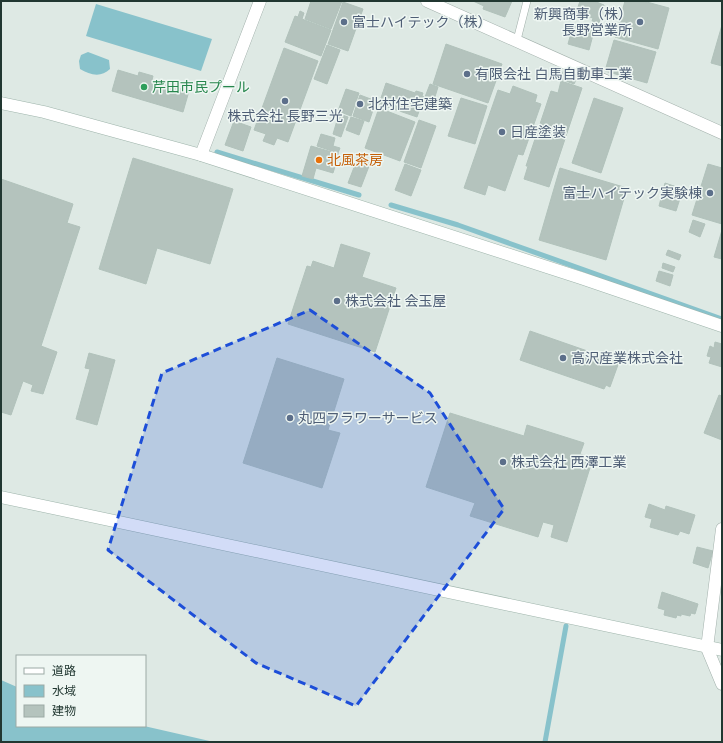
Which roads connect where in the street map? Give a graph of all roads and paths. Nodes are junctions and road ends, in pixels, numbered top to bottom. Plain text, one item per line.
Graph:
1 (260, 1) edge
2 (427, 1) edge
3 (527, 1) edge
4 (517, 40) junction
5 (1, 103) edge
6 (722, 133) edge
7 (201, 155) junction
8 (722, 326) edge
9 (1, 497) edge
10 (722, 529) edge
11 (707, 648) junction
12 (722, 650) edge
13 (722, 684) edge

1 - 7 street
2 - 4 street
3 - 4 lane
4 - 6 street
5 - 7 street
7 - 8 street
9 - 11 street
10 - 11 street
11 - 12 street
11 - 13 street

